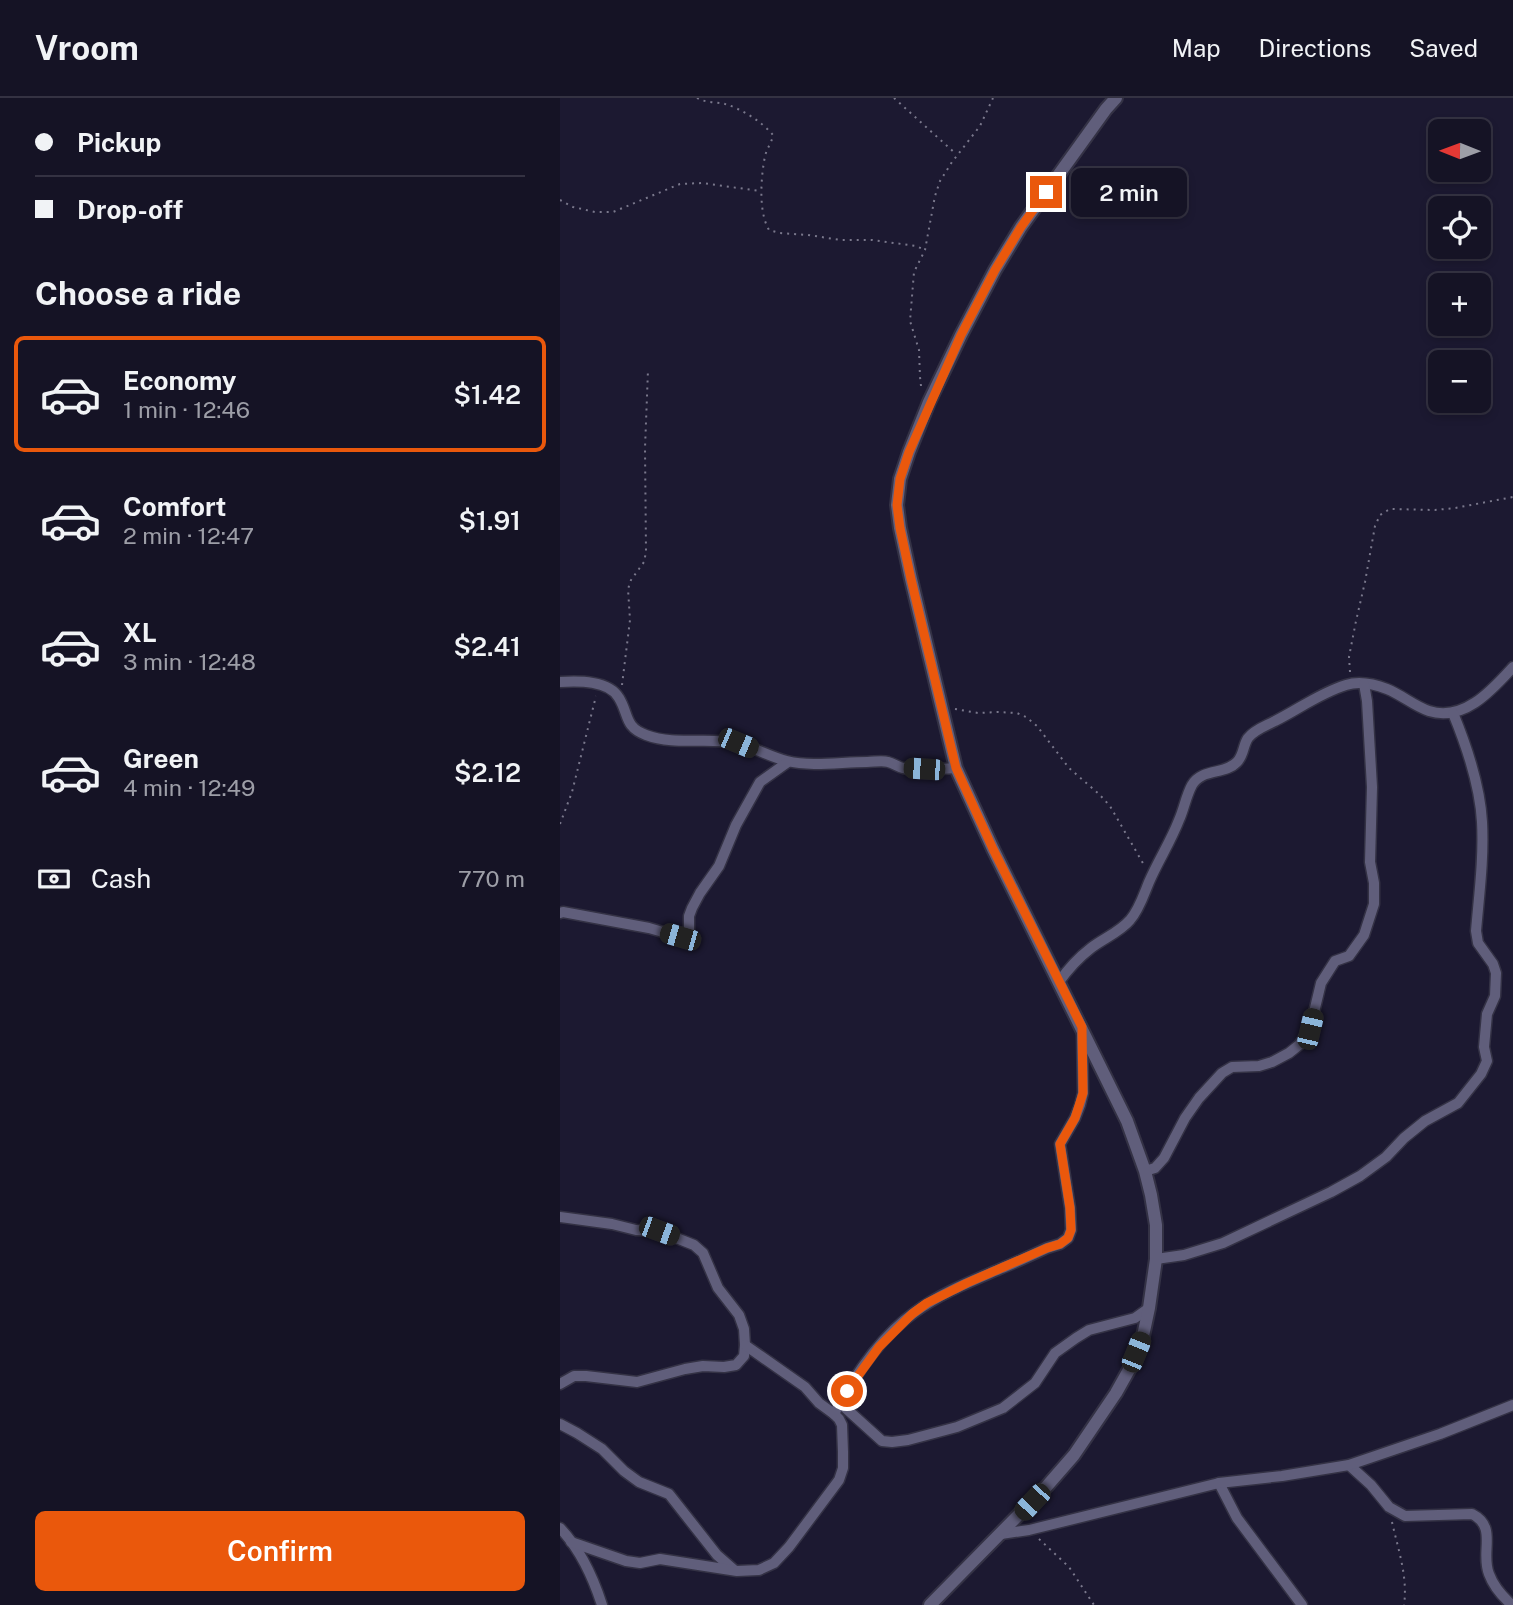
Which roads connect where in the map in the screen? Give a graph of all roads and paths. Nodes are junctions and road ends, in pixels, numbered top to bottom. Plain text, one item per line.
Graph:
1 (697, 98) edge
2 (894, 98) edge
3 (993, 98) edge
4 (1116, 98) edge
5 (957, 155) junction
6 (761, 191) junction
7 (560, 200) edge
8 (925, 250) junction
9 (648, 370) dead end
10 (929, 402) junction
11 (1513, 497) edge
12 (1513, 667) edge
13 (560, 682) edge
14 (1350, 684) junction
15 (1364, 684) junction
16 (599, 685) junction
17 (618, 696) junction
18 (939, 698) junction
19 (1453, 713) junction
20 (788, 762) junction
21 (956, 768) junction
22 (560, 824) edge
23 (1150, 879) junction
24 (560, 913) edge
25 (1059, 982) junction
26 (1082, 1027) junction
27 (1145, 1171) junction
28 (560, 1217) edge
29 (1156, 1259) junction
30 (1149, 1308) junction
31 (745, 1345) junction
32 (560, 1384) edge
33 (840, 1403) junction
34 (1513, 1405) edge
35 (834, 1413) junction
36 (560, 1424) edge
37 (1349, 1465) junction
38 (1219, 1483) junction
39 (1389, 1507) junction
40 (560, 1528) edge
41 (1030, 1530) junction
42 (1001, 1534) junction
43 (571, 1542) junction
44 (737, 1571) junction
45 (602, 1605) edge
46 (930, 1605) edge
47 (1094, 1605) edge
48 (1302, 1605) edge
49 (1404, 1605) edge
50 (1512, 1605) edge

1 - 6 path
2 - 5 path
3 - 5 path
4 - 10 street
5 - 8 path
6 - 7 path
6 - 8 path
8 - 10 path
9 - 17 path
10 - 18 street
11 - 14 path
12 - 19 street
13 - 16 street
14 - 15 street
14 - 23 street
15 - 19 street
15 - 27 street
16 - 17 street
16 - 22 path
17 - 20 street
18 - 21 street
18 - 23 path
19 - 29 street
20 - 21 street
20 - 24 street
21 - 25 street
23 - 25 street
25 - 26 street
26 - 27 street
26 - 33 street
27 - 29 street
28 - 31 street
29 - 30 street
30 - 33 street
30 - 42 street
31 - 32 street
31 - 35 street
33 - 35 street
34 - 37 street
35 - 44 street
36 - 44 street
37 - 38 street
37 - 39 street
38 - 41 street
38 - 48 street
39 - 49 path
39 - 50 street
40 - 43 street
41 - 42 street
41 - 47 path
42 - 46 street
43 - 44 street
43 - 45 street

